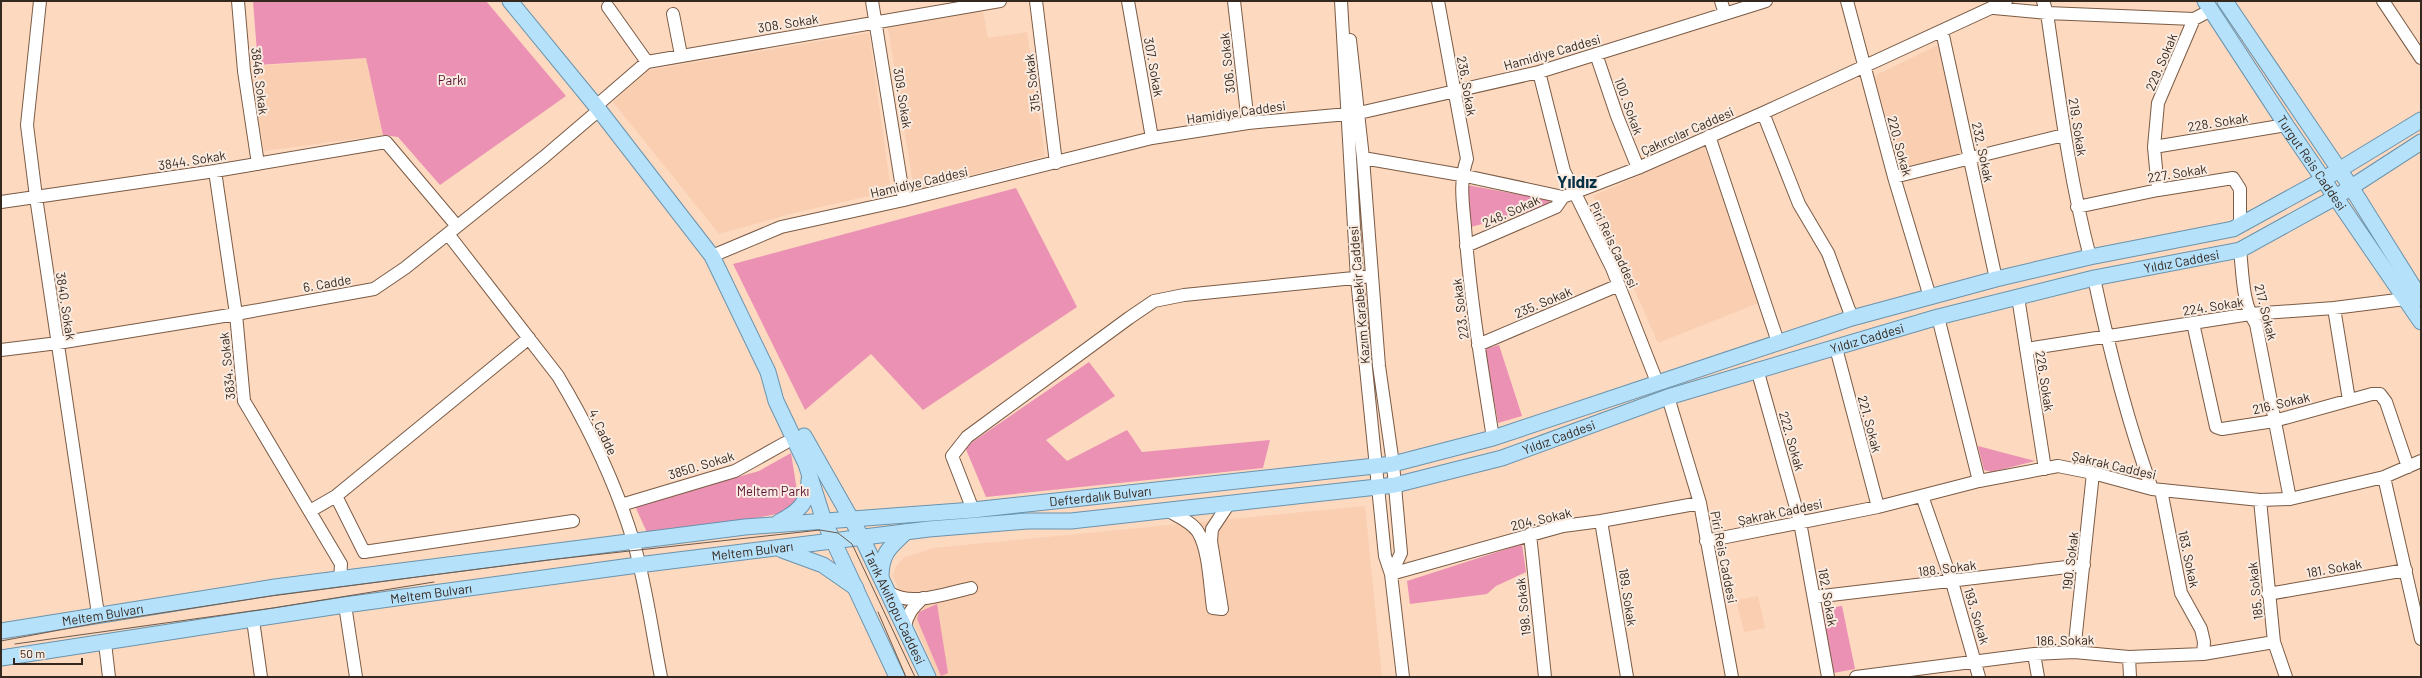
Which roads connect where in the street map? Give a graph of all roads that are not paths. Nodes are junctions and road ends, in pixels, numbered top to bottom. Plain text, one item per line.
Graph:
1 (40, 1) edge
2 (238, 1) edge
3 (510, 1) edge
4 (872, 1) edge
5 (1000, 1) edge
6 (1036, 1) edge
7 (1128, 1) edge
8 (1234, 1) edge
9 (1438, 1) edge
10 (1721, 1) edge
11 (1766, 1) edge
12 (1847, 1) edge
13 (2006, 1) edge
14 (2042, 1) edge
15 (2225, 1) edge
16 (2383, 1) edge
17 (608, 6) dead end
18 (2208, 6) edge
19 (1342, 7) edge
20 (1994, 8) junction
21 (2048, 13) junction
22 (672, 14) dead end
23 (1725, 14) junction
24 (2194, 19) junction
25 (876, 22) junction
26 (1942, 31) junction
27 (1596, 54) junction
28 (681, 55) junction
29 (2421, 58) edge
30 (647, 62) junction
31 (1864, 67) junction
32 (1539, 72) junction
33 (1454, 91) junction
34 (597, 108) junction
35 (1353, 113) junction
36 (1763, 113) junction
37 (2421, 120) edge
38 (1248, 123) junction
39 (2286, 125) junction
40 (2064, 135) junction
41 (1709, 136) junction
42 (1152, 138) junction
43 (386, 142) joint
44 (2421, 142) edge
45 (2154, 147) junction
46 (1363, 158) junction
47 (1970, 160) junction
48 (1056, 162) junction
49 (258, 164) junction
50 (1638, 168) junction
51 (2339, 170) junction
52 (215, 171) junction
53 (1461, 175) junction
54 (1894, 177) junction
55 (2324, 179) junction
56 (2351, 187) junction
57 (2158, 190) junction
58 (1568, 195) junction
59 (2336, 197) junction
60 (36, 198) junction
61 (904, 200) junction
62 (1, 202) edge
63 (2077, 207) junction
64 (2240, 226) junction
65 (452, 229) junction
66 (1466, 246) junction
67 (2240, 250) junction
68 (712, 256) junction
69 (2090, 257) junction
70 (1370, 276) junction
71 (2094, 278) junction
72 (1357, 279) junction
73 (1996, 279) junction
74 (1619, 285) junction
75 (1930, 297) junction
76 (2018, 297) junction
77 (2405, 299) junction
78 (2421, 299) edge
79 (2334, 308) junction
80 (236, 314) junction
81 (2250, 314) junction
82 (1938, 317) junction
83 (1852, 318) junction
84 (2421, 322) edge
85 (2193, 323) junction
86 (2107, 337) junction
87 (529, 338) junction
88 (1778, 342) junction
89 (58, 343) junction
90 (1478, 345) junction
91 (1836, 348) junction
92 (2026, 349) junction
93 (1, 350) edge
94 (1757, 369) junction
95 (768, 372) junction
96 (1657, 382) junction
97 (1668, 397) junction
98 (2349, 400) junction
99 (2274, 421) junction
100 (1493, 438) junction
101 (785, 443) dead end
102 (2421, 461) edge
103 (1393, 464) junction
104 (1376, 467) junction
105 (2408, 467) junction
106 (2045, 469) junction
107 (2093, 473) junction
108 (809, 475) junction
109 (2384, 477) junction
110 (1979, 480) junction
111 (1395, 484) junction
112 (1378, 486) junction
113 (2156, 489) junction
114 (336, 496) junction
115 (1922, 496) junction
116 (2290, 499) junction
117 (2260, 500) junction
118 (839, 501) junction
119 (1700, 503) junction
120 (621, 505) junction
121 (1228, 505) junction
122 (1878, 507) junction
123 (973, 510) junction
124 (1167, 510) junction
125 (310, 511) junction
126 (894, 516) junction
127 (850, 519) junction
128 (574, 521) dead end
129 (824, 521) junction
130 (1601, 522) junction
131 (1800, 522) junction
132 (774, 524) junction
133 (906, 532) junction
134 (1530, 534) junction
135 (862, 538) junction
136 (633, 541) junction
137 (834, 542) junction
138 (1706, 542) junction
139 (779, 549) junction
140 (638, 565) junction
141 (2084, 565) junction
142 (2406, 570) junction
143 (1391, 574) junction
144 (882, 577) junction
145 (340, 580) junction
146 (1952, 582) junction
147 (971, 588) dead end
148 (856, 589) junction
149 (890, 592) junction
150 (2268, 594) junction
151 (1814, 597) junction
152 (923, 598) junction
153 (345, 605) junction
154 (98, 614) junction
155 (253, 620) junction
156 (905, 627) junction
157 (1, 631) edge
158 (2421, 639) edge
159 (2274, 642) junction
160 (105, 643) junction
161 (2074, 652) junction
162 (2034, 654) junction
163 (2203, 654) junction
164 (2129, 657) junction
165 (1, 658) edge
166 (1976, 660) junction
167 (110, 677) edge
168 (261, 677) edge
169 (356, 677) edge
170 (661, 677) edge
171 (897, 677) edge
172 (928, 677) edge
173 (1403, 677) edge
174 (1545, 677) edge
175 (1624, 677) edge
176 (1732, 677) edge
177 (1828, 677) edge
178 (1856, 677) edge
179 (1979, 677) edge
180 (2038, 677) edge
181 (2130, 677) edge
182 (2286, 677) edge

1 - 60 street, 3840. Sokak
2 - 49 street, 3846. Sokak
3 - 34 main road
4 - 25 street, 309. Sokak
5 - 25 street, 308. Sokak
6 - 48 street, 315. Sokak
7 - 42 street, 307. Sokak
8 - 38 street, 306. Sokak
9 - 33 street, 236. Sokak
10 - 23 street
11 - 23 street, Hamidiye Caddesi
12 - 31 street, 220. Sokak
13 - 20 street, Çakırcılar Caddesi
14 - 21 street, 219. Sokak
15 - 51 main road, Turgut Reis Caddesi
16 - 29 street
17 - 30 street
18 - 24 street
18 - 39 main road, Turgut Reis Caddesi
19 - 35 street, Kazım Karabekir Caddesi
20 - 21 street
20 - 26 street, Çakırcılar Caddesi
21 - 24 street
21 - 40 street, 219. Sokak
22 - 28 street
23 - 27 street, Hamidiye Caddesi
24 - 45 street, 229. Sokak
25 - 28 street, 308. Sokak
25 - 61 street, 309. Sokak
26 - 31 street, Çakırcılar Caddesi
26 - 47 street, 232. Sokak
27 - 32 street, Hamidiye Caddesi
27 - 50 street, 100. Sokak
28 - 30 street, 308. Sokak
30 - 34 street, 308. Sokak
31 - 36 street, Çakırcılar Caddesi
31 - 54 street, 220. Sokak
32 - 33 street, Hamidiye Caddesi
32 - 58 street, Piri Reis Caddesi
33 - 35 street, Hamidiye Caddesi
33 - 53 street, 236. Sokak
34 - 65 street, 6. Cadde
34 - 68 main road
35 - 38 street, Hamidiye Caddesi
35 - 46 street, Kazım Karabekir Caddesi
35 - 72 street, Kazım Karabekir Caddesi
36 - 41 street, Çakırcılar Caddesi
36 - 83 street
37 - 51 main road, Yıldız Caddesi
38 - 42 street, Hamidiye Caddesi
39 - 45 street, 228. Sokak
39 - 55 main road, Turgut Reis Caddesi
40 - 47 street
40 - 63 street, 219. Sokak
41 - 50 street, Çakırcılar Caddesi
41 - 88 street
42 - 48 street, Hamidiye Caddesi
43 - 49 street, 3844. Sokak
43 - 65 street, 4. Cadde
44 - 56 main road, Yıldız Caddesi
45 - 57 street, 229. Sokak
46 - 53 street
46 - 70 street, Kazım Karabekir Caddesi
47 - 54 street
47 - 73 street, 232. Sokak
48 - 61 street, Hamidiye Caddesi
49 - 52 street, 3844. Sokak
50 - 58 street, Çakırcılar Caddesi
51 - 55 main road, Yıldız Caddesi
51 - 56 main road, Turgut Reis Caddesi
52 - 60 street, 3844. Sokak
52 - 80 street, 3834. Sokak
53 - 58 street
53 - 66 street, 223. Sokak
54 - 75 street, 220. Sokak
55 - 59 main road, Turgut Reis Caddesi
55 - 64 main road, Yıldız Caddesi
56 - 59 main road, Yıldız Caddesi
56 - 78 main road, Turgut Reis Caddesi
57 - 63 street, 227. Sokak
57 - 64 street, 227. Sokak
58 - 66 street, 248. Sokak
58 - 74 street, Piri Reis Caddesi
59 - 67 main road, Yıldız Caddesi
59 - 77 main road, Turgut Reis Caddesi
60 - 62 street, 3844. Sokak
60 - 89 street, 3840. Sokak
61 - 68 street, Hamidiye Caddesi
63 - 69 street, 219. Sokak
64 - 69 main road, Yıldız Caddesi
65 - 80 street, 6. Cadde
65 - 87 street, 4. Cadde
66 - 90 street, 223. Sokak
67 - 71 main road, Yıldız Caddesi
67 - 81 street, 217. Sokak
68 - 95 main road
69 - 73 main road, Yıldız Caddesi
70 - 72 street
70 - 103 street, Kazım Karabekir Caddesi
71 - 76 main road, Yıldız Caddesi
71 - 86 street
72 - 104 street, Kazım Karabekir Caddesi
72 - 123 street
73 - 75 main road, Yıldız Caddesi
74 - 90 street, 235. Sokak
74 - 96 street, Piri Reis Caddesi
75 - 83 main road, Yıldız Caddesi
76 - 82 main road, Yıldız Caddesi
76 - 92 street, 226. Sokak
77 - 79 street, 224. Sokak
77 - 84 main road, Turgut Reis Caddesi
79 - 81 street, 224. Sokak
79 - 98 street
80 - 89 street, 6. Cadde
80 - 125 street, 3834. Sokak
81 - 85 street, 224. Sokak
81 - 99 street, 217. Sokak
82 - 91 main road, Yıldız Caddesi
82 - 110 street
83 - 88 main road, Yıldız Caddesi
85 - 86 street, 224. Sokak
85 - 99 street, 216. Sokak
86 - 92 street, 224. Sokak
86 - 113 street
87 - 114 street
87 - 120 street, 4. Cadde
88 - 96 main road, Yıldız Caddesi
89 - 93 street, 6. Cadde
89 - 154 street, 3840. Sokak
90 - 100 street, 223. Sokak
91 - 94 main road, Yıldız Caddesi
91 - 122 street, 221. Sokak
92 - 106 street, 226. Sokak
94 - 97 main road, Yıldız Caddesi
94 - 131 street, 222. Sokak
95 - 108 main road
95 - 118 main road, Tarık Akıltopu Caddesi
96 - 100 main road, Yıldız Caddesi
97 - 111 main road, Yıldız Caddesi
97 - 119 street, Piri Reis Caddesi
98 - 99 street, 216. Sokak
98 - 105 street, 216. Sokak
99 - 116 street, 217. Sokak
100 - 103 main road, Yıldız Caddesi
101 - 120 street, 3850. Sokak
102 - 105 street, Şakrak Caddesi
103 - 104 main road, Yıldız Caddesi
103 - 111 street, Kazım Karabekir Caddesi
104 - 112 street, Kazım Karabekir Caddesi
104 - 123 main road, Defterdalık Bulvarı
105 - 109 street, Şakrak Caddesi
106 - 107 street, Şakrak Caddesi
106 - 110 street, Şakrak Caddesi
107 - 113 street, Şakrak Caddesi
107 - 141 street, 190. Sokak
108 - 129 main road
108 - 132 main road
109 - 116 street, Şakrak Caddesi
109 - 142 street
110 - 115 street, Şakrak Caddesi
111 - 112 main road, Yıldız Caddesi
111 - 143 street, Kazım Karabekir Caddesi
112 - 121 main road, Defterdalık Bulvarı
112 - 143 street, Kazım Karabekir Caddesi
113 - 117 street, Şakrak Caddesi
113 - 163 street, 183. Sokak
114 - 125 street
114 - 128 street
115 - 122 street, Şakrak Caddesi
115 - 146 street, 193. Sokak
116 - 117 street, Şakrak Caddesi
117 - 150 street, 185. Sokak
118 - 126 main road
118 - 127 main road, Tarık Akıltopu Caddesi
119 - 130 street, 204. Sokak
119 - 138 street, Piri Reis Caddesi
120 - 136 street, 4. Cadde
121 - 124 main road, Defterdalık Bulvarı
121 - 124 street
122 - 131 street, Şakrak Caddesi
123 - 126 main road, Defterdalık Bulvarı
124 - 133 main road, Defterdalık Bulvarı
125 - 145 street, 3834. Sokak
126 - 127 main road, Defterdalık Bulvarı
127 - 129 main road, Defterdalık Bulvarı
127 - 135 main road, Tarık Akıltopu Caddesi
129 - 132 main road, Meltem Bulvarı
129 - 137 main road
130 - 134 street, 204. Sokak
130 - 175 street, 189. Sokak
131 - 138 street, Şakrak Caddesi
131 - 151 street, 182. Sokak
132 - 136 main road, Meltem Bulvarı
133 - 135 main road, Defterdalık Bulvarı
133 - 144 main road
134 - 143 street, 204. Sokak
134 - 174 street, 198. Sokak
135 - 137 main road, Meltem Bulvarı
135 - 144 main road, Tarık Akıltopu Caddesi
136 - 140 street, 4. Cadde
136 - 145 main road, Meltem Bulvarı
137 - 139 main road, Meltem Bulvarı
137 - 148 main road
138 - 176 street, Piri Reis Caddesi
139 - 140 main road, Meltem Bulvarı
139 - 148 main road
140 - 153 main road, Meltem Bulvarı
140 - 170 street, 4. Cadde
141 - 146 street, 188. Sokak
141 - 161 street, 190. Sokak
142 - 150 street, 181. Sokak
142 - 158 street
143 - 173 street, Kazım Karabekir Caddesi
144 - 149 main road, Tarık Akıltopu Caddesi
145 - 154 main road, Meltem Bulvarı
146 - 151 street, 188. Sokak
146 - 166 street, 193. Sokak
147 - 152 street
148 - 171 main road
149 - 152 street
149 - 156 main road, Tarık Akıltopu Caddesi
150 - 159 street, 185. Sokak
151 - 177 street, 182. Sokak
152 - 156 street
153 - 155 main road, Meltem Bulvarı
153 - 169 street
154 - 157 main road, Meltem Bulvarı
155 - 160 main road, Meltem Bulvarı
155 - 168 street
156 - 172 main road, Tarık Akıltopu Caddesi
159 - 163 street, 186. Sokak
159 - 182 street, 185. Sokak
160 - 165 main road, Meltem Bulvarı
160 - 167 street
161 - 162 street, 186. Sokak
161 - 164 street, 186. Sokak
162 - 166 street, 186. Sokak
162 - 180 street
163 - 164 street, 186. Sokak
164 - 181 street
166 - 178 street, 186. Sokak
166 - 179 street, 193. Sokak

